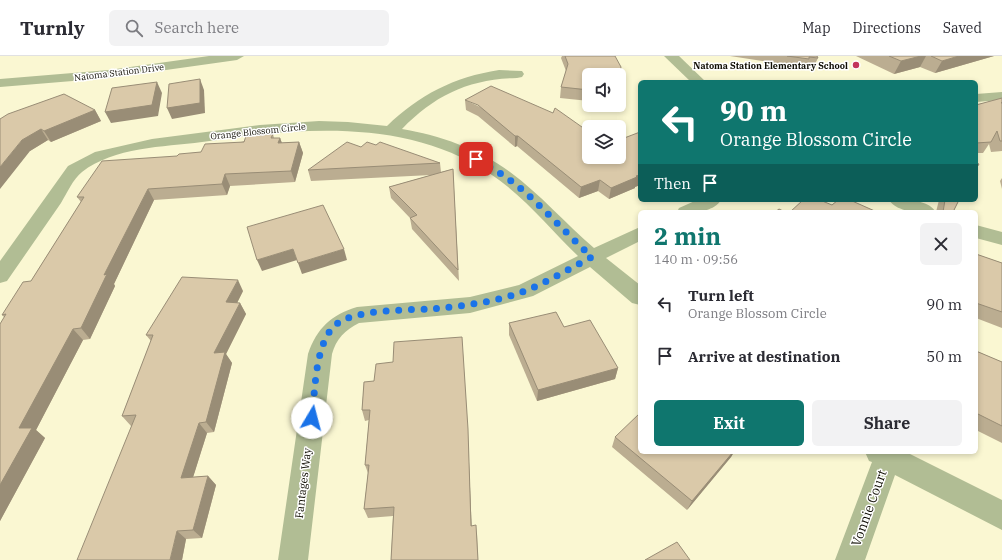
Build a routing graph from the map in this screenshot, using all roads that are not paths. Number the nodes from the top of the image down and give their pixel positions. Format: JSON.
{"nodes":[{"id":1,"x":236,"y":56,"type":"edge"},
{"id":2,"x":671,"y":56,"type":"edge"},
{"id":3,"x":518,"y":74,"type":"dead end"},
{"id":4,"x":697,"y":80,"type":"edge"},
{"id":5,"x":0,"y":83,"type":"edge"},
{"id":6,"x":1002,"y":96,"type":"edge"},
{"id":7,"x":978,"y":98,"type":"edge"},
{"id":8,"x":391,"y":131,"type":"junction"},
{"id":9,"x":708,"y":202,"type":"edge"},
{"id":10,"x":903,"y":202,"type":"edge"},
{"id":11,"x":690,"y":210,"type":"edge"},
{"id":12,"x":922,"y":210,"type":"edge"},
{"id":13,"x":978,"y":232,"type":"edge"},
{"id":14,"x":638,"y":235,"type":"edge"},
{"id":15,"x":1002,"y":239,"type":"edge"},
{"id":16,"x":592,"y":257,"type":"junction"},
{"id":17,"x":0,"y":276,"type":"edge"},
{"id":18,"x":638,"y":295,"type":"edge"},
{"id":19,"x":884,"y":454,"type":"edge"},
{"id":20,"x":1002,"y":515,"type":"edge"},
{"id":21,"x":293,"y":560,"type":"edge"},
{"id":22,"x":850,"y":560,"type":"edge"}],
"edges":[{"from":1,"to":5,"type":"street","name":"Natoma Station Drive"},
{"from":2,"to":4,"type":"street"},
{"from":3,"to":8,"type":"street"},
{"from":6,"to":7,"type":"street"},
{"from":8,"to":16,"type":"street","name":"Orange Blossom Circle"},
{"from":8,"to":17,"type":"street","name":"Orange Blossom Circle"},
{"from":9,"to":11,"type":"street"},
{"from":10,"to":12,"type":"street"},
{"from":13,"to":15,"type":"street"},
{"from":14,"to":16,"type":"street","name":"Fantages Way"},
{"from":16,"to":18,"type":"street","name":"Orange Blossom Circle"},
{"from":16,"to":21,"type":"street","name":"Fantages Way"},
{"from":19,"to":20,"type":"street"},
{"from":19,"to":22,"type":"street","name":"Vonnie Court"}]}
